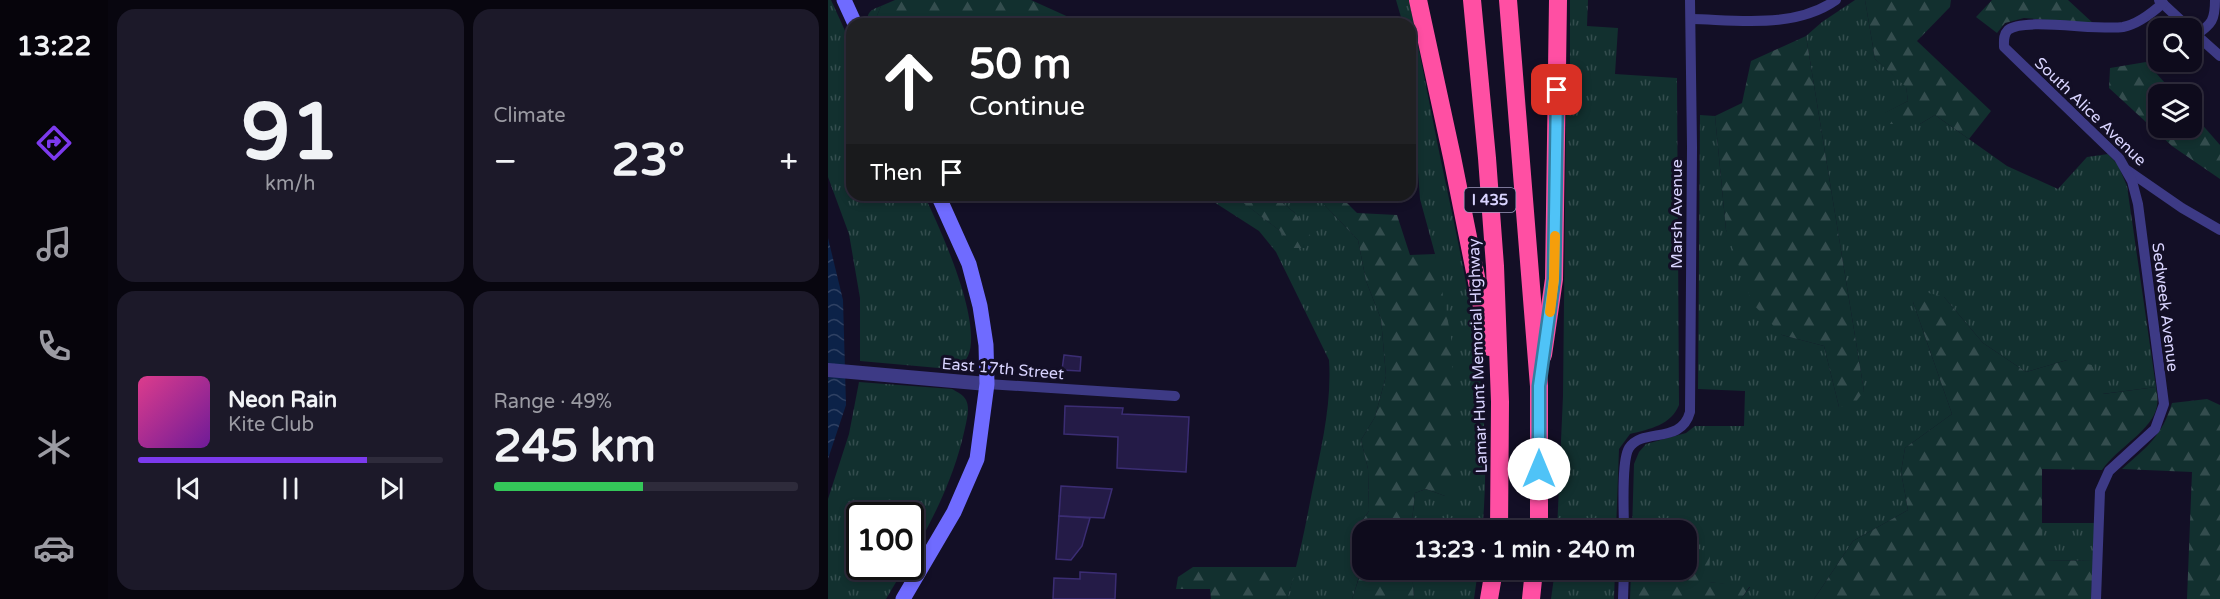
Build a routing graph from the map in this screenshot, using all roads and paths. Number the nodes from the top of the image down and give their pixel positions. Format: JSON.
{"nodes":[{"id":1,"x":844,"y":0,"type":"edge"},
{"id":2,"x":1418,"y":0,"type":"edge"},
{"id":3,"x":1472,"y":0,"type":"edge"},
{"id":4,"x":1508,"y":0,"type":"edge"},
{"id":5,"x":1558,"y":0,"type":"edge"},
{"id":6,"x":1690,"y":0,"type":"edge"},
{"id":7,"x":1836,"y":0,"type":"edge"},
{"id":8,"x":2216,"y":0,"type":"edge"},
{"id":9,"x":2161,"y":2,"type":"edge"},
{"id":10,"x":852,"y":18,"type":"edge"},
{"id":11,"x":2178,"y":18,"type":"edge"},
{"id":12,"x":1690,"y":20,"type":"junction"},
{"id":13,"x":2202,"y":28,"type":"edge"},
{"id":14,"x":2202,"y":40,"type":"edge"},
{"id":15,"x":2220,"y":56,"type":"edge"},
{"id":16,"x":2124,"y":168,"type":"junction"},
{"id":17,"x":941,"y":201,"type":"edge"},
{"id":18,"x":2220,"y":230,"type":"edge"},
{"id":19,"x":828,"y":370,"type":"edge"},
{"id":20,"x":987,"y":384,"type":"junction"},
{"id":21,"x":1539,"y":386,"type":"junction"},
{"id":22,"x":1175,"y":396,"type":"dead end"},
{"id":23,"x":1500,"y":402,"type":"junction"},
{"id":24,"x":1499,"y":520,"type":"edge"},
{"id":25,"x":1539,"y":520,"type":"edge"},
{"id":26,"x":1624,"y":520,"type":"edge"},
{"id":27,"x":1492,"y":580,"type":"edge"},
{"id":28,"x":1533,"y":580,"type":"edge"},
{"id":29,"x":1624,"y":580,"type":"edge"},
{"id":30,"x":903,"y":599,"type":"edge"},
{"id":31,"x":1489,"y":599,"type":"edge"},
{"id":32,"x":1531,"y":599,"type":"edge"},
{"id":33,"x":1623,"y":599,"type":"edge"},
{"id":34,"x":2096,"y":599,"type":"edge"}],
"edges":[{"from":1,"to":10,"type":"main road"},
{"from":2,"to":23,"type":"highway"},
{"from":3,"to":23,"type":"highway","name":"Lamar Hunt Memorial Highway","number":"I 435"},
{"from":4,"to":21,"type":"highway","number":"I 435"},
{"from":5,"to":21,"type":"highway"},
{"from":6,"to":12,"type":"street","name":"Marsh Avenue"},
{"from":7,"to":12,"type":"street"},
{"from":8,"to":13,"type":"street"},
{"from":9,"to":11,"type":"street"},
{"from":9,"to":16,"type":"street","name":"South Alice Avenue"},
{"from":12,"to":26,"type":"street","name":"Marsh Avenue"},
{"from":14,"to":15,"type":"street"},
{"from":16,"to":18,"type":"street","name":"South Alice Avenue"},
{"from":16,"to":34,"type":"street","name":"Sedweek Avenue"},
{"from":17,"to":20,"type":"main road"},
{"from":19,"to":20,"type":"street","name":"East 17th Street"},
{"from":20,"to":22,"type":"street","name":"East 17th Street"},
{"from":20,"to":30,"type":"main road"},
{"from":21,"to":25,"type":"highway","number":"I 435"},
{"from":23,"to":24,"type":"highway","name":"Lamar Hunt Memorial Highway","number":"I 435"},
{"from":27,"to":31,"type":"highway"},
{"from":28,"to":32,"type":"highway"},
{"from":29,"to":33,"type":"street"}]}
